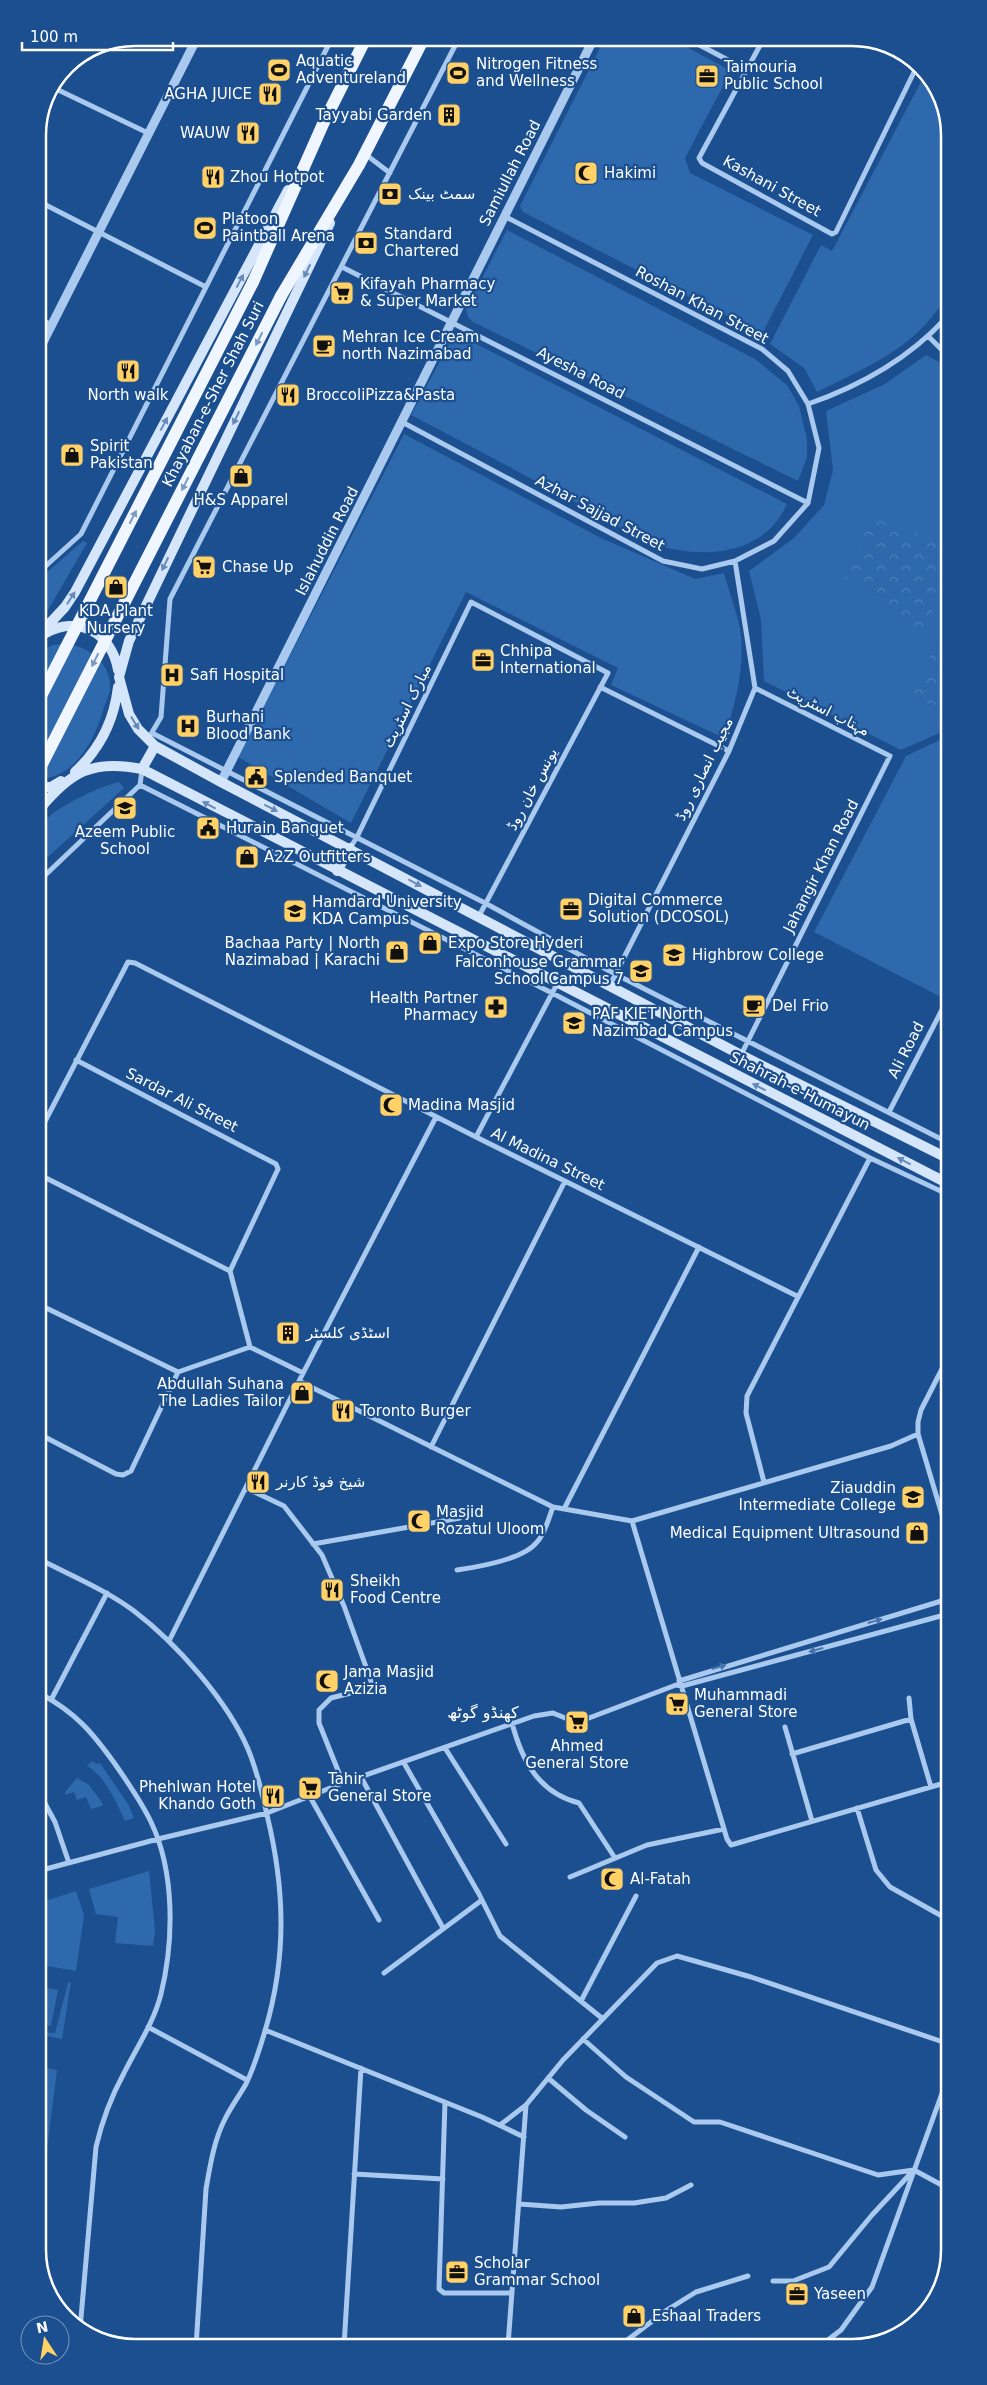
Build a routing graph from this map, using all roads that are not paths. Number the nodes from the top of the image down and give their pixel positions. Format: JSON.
{"nodes":[{"id":1,"x":193,"y":46,"type":"edge"},
{"id":2,"x":328,"y":46,"type":"edge"},
{"id":3,"x":362,"y":46,"type":"edge"},
{"id":4,"x":420,"y":46,"type":"edge"},
{"id":5,"x":454,"y":46,"type":"edge"},
{"id":6,"x":590,"y":46,"type":"edge"},
{"id":7,"x":701,"y":46,"type":"edge"},
{"id":8,"x":760,"y":46,"type":"edge"},
{"id":9,"x":747,"y":70,"type":"junction"},
{"id":10,"x":914,"y":71,"type":"edge"},
{"id":11,"x":59,"y":90,"type":"edge"},
{"id":12,"x":323,"y":124,"type":"junction"},
{"id":13,"x":148,"y":133,"type":"junction"},
{"id":14,"x":362,"y":159,"type":"junction"},
{"id":15,"x":390,"y":173,"type":"junction"},
{"id":16,"x":46,"y":205,"type":"edge"},
{"id":17,"x":503,"y":216,"type":"junction"},
{"id":18,"x":97,"y":232,"type":"junction"},
{"id":19,"x":342,"y":267,"type":"junction"},
{"id":20,"x":206,"y":287,"type":"junction"},
{"id":21,"x":46,"y":322,"type":"edge"},
{"id":22,"x":452,"y":322,"type":"junction"},
{"id":23,"x":941,"y":323,"type":"edge"},
{"id":24,"x":52,"y":325,"type":"junction"},
{"id":25,"x":46,"y":337,"type":"edge"},
{"id":26,"x":928,"y":337,"type":"junction"},
{"id":27,"x":941,"y":349,"type":"edge"},
{"id":28,"x":808,"y":404,"type":"junction"},
{"id":29,"x":402,"y":422,"type":"junction"},
{"id":30,"x":808,"y":502,"type":"junction"},
{"id":31,"x":735,"y":561,"type":"junction"},
{"id":32,"x":46,"y":566,"type":"edge"},
{"id":33,"x":471,"y":602,"type":"joint"},
{"id":34,"x":46,"y":628,"type":"edge"},
{"id":35,"x":46,"y":632,"type":"edge"},
{"id":36,"x":119,"y":677,"type":"junction"},
{"id":37,"x":46,"y":686,"type":"edge"},
{"id":38,"x":600,"y":687,"type":"junction"},
{"id":39,"x":754,"y":688,"type":"junction"},
{"id":40,"x":152,"y":740,"type":"junction"},
{"id":41,"x":729,"y":751,"type":"junction"},
{"id":42,"x":46,"y":756,"type":"edge"},
{"id":43,"x":890,"y":756,"type":"joint"},
{"id":44,"x":142,"y":769,"type":"junction"},
{"id":45,"x":226,"y":772,"type":"junction"},
{"id":46,"x":74,"y":774,"type":"junction"},
{"id":47,"x":222,"y":782,"type":"junction"},
{"id":48,"x":140,"y":785,"type":"junction"},
{"id":49,"x":46,"y":787,"type":"edge"},
{"id":50,"x":46,"y":802,"type":"edge"},
{"id":51,"x":357,"y":837,"type":"junction"},
{"id":52,"x":350,"y":848,"type":"junction"},
{"id":53,"x":337,"y":871,"type":"junction"},
{"id":54,"x":46,"y":874,"type":"edge"},
{"id":55,"x":485,"y":903,"type":"junction"},
{"id":56,"x":479,"y":916,"type":"junction"},
{"id":57,"x":615,"y":974,"type":"junction"},
{"id":58,"x":610,"y":985,"type":"junction"},
{"id":59,"x":555,"y":988,"type":"junction"},
{"id":60,"x":941,"y":1013,"type":"edge"},
{"id":61,"x":747,"y":1040,"type":"junction"},
{"id":62,"x":741,"y":1055,"type":"junction"},
{"id":63,"x":76,"y":1060,"type":"junction"},
{"id":64,"x":889,"y":1112,"type":"junction"},
{"id":65,"x":436,"y":1117,"type":"junction"},
{"id":66,"x":46,"y":1118,"type":"edge"},
{"id":67,"x":476,"y":1137,"type":"junction"},
{"id":68,"x":941,"y":1139,"type":"edge"},
{"id":69,"x":941,"y":1155,"type":"edge"},
{"id":70,"x":870,"y":1158,"type":"junction"},
{"id":71,"x":46,"y":1178,"type":"edge"},
{"id":72,"x":941,"y":1180,"type":"edge"},
{"id":73,"x":565,"y":1181,"type":"junction"},
{"id":74,"x":941,"y":1191,"type":"edge"},
{"id":75,"x":699,"y":1247,"type":"junction"},
{"id":76,"x":230,"y":1271,"type":"junction"},
{"id":77,"x":797,"y":1296,"type":"junction"},
{"id":78,"x":46,"y":1308,"type":"edge"},
{"id":79,"x":250,"y":1347,"type":"junction"},
{"id":80,"x":941,"y":1371,"type":"edge"},
{"id":81,"x":178,"y":1372,"type":"junction"},
{"id":82,"x":303,"y":1373,"type":"junction"},
{"id":83,"x":299,"y":1381,"type":"junction"},
{"id":84,"x":918,"y":1434,"type":"junction"},
{"id":85,"x":46,"y":1438,"type":"edge"},
{"id":86,"x":431,"y":1447,"type":"junction"},
{"id":87,"x":764,"y":1482,"type":"junction"},
{"id":88,"x":246,"y":1488,"type":"junction"},
{"id":89,"x":553,"y":1507,"type":"junction"},
{"id":90,"x":564,"y":1509,"type":"junction"},
{"id":91,"x":941,"y":1511,"type":"edge"},
{"id":92,"x":460,"y":1518,"type":"dead end"},
{"id":93,"x":632,"y":1521,"type":"junction"},
{"id":94,"x":313,"y":1544,"type":"junction"},
{"id":95,"x":46,"y":1562,"type":"edge"},
{"id":96,"x":457,"y":1570,"type":"dead end"},
{"id":97,"x":107,"y":1593,"type":"junction"},
{"id":98,"x":941,"y":1601,"type":"edge"},
{"id":99,"x":941,"y":1616,"type":"edge"},
{"id":100,"x":169,"y":1641,"type":"junction"},
{"id":101,"x":680,"y":1679,"type":"junction"},
{"id":102,"x":679,"y":1686,"type":"junction"},
{"id":103,"x":46,"y":1697,"type":"edge"},
{"id":104,"x":909,"y":1698,"type":"dead end"},
{"id":105,"x":51,"y":1700,"type":"junction"},
{"id":106,"x":911,"y":1719,"type":"junction"},
{"id":107,"x":512,"y":1723,"type":"junction"},
{"id":108,"x":784,"y":1727,"type":"dead end"},
{"id":109,"x":445,"y":1748,"type":"junction"},
{"id":110,"x":792,"y":1754,"type":"junction"},
{"id":111,"x":404,"y":1763,"type":"junction"},
{"id":112,"x":361,"y":1777,"type":"junction"},
{"id":113,"x":343,"y":1783,"type":"junction"},
{"id":114,"x":941,"y":1784,"type":"edge"},
{"id":115,"x":931,"y":1786,"type":"junction"},
{"id":116,"x":309,"y":1796,"type":"junction"},
{"id":117,"x":46,"y":1805,"type":"edge"},
{"id":118,"x":857,"y":1808,"type":"junction"},
{"id":119,"x":266,"y":1813,"type":"junction"},
{"id":120,"x":812,"y":1822,"type":"junction"},
{"id":121,"x":724,"y":1829,"type":"junction"},
{"id":122,"x":158,"y":1839,"type":"junction"},
{"id":123,"x":506,"y":1844,"type":"dead end"},
{"id":124,"x":615,"y":1858,"type":"junction"},
{"id":125,"x":69,"y":1862,"type":"junction"},
{"id":126,"x":46,"y":1869,"type":"edge"},
{"id":127,"x":570,"y":1877,"type":"dead end"},
{"id":128,"x":636,"y":1896,"type":"dead end"},
{"id":129,"x":482,"y":1900,"type":"junction"},
{"id":130,"x":941,"y":1916,"type":"edge"},
{"id":131,"x":379,"y":1920,"type":"dead end"},
{"id":132,"x":443,"y":1928,"type":"junction"},
{"id":133,"x":384,"y":1973,"type":"dead end"},
{"id":134,"x":581,"y":2001,"type":"junction"},
{"id":135,"x":602,"y":2020,"type":"junction"},
{"id":136,"x":148,"y":2027,"type":"junction"},
{"id":137,"x":265,"y":2030,"type":"junction"},
{"id":138,"x":583,"y":2039,"type":"junction"},
{"id":139,"x":941,"y":2041,"type":"edge"},
{"id":140,"x":362,"y":2068,"type":"junction"},
{"id":141,"x":548,"y":2078,"type":"junction"},
{"id":142,"x":247,"y":2080,"type":"junction"},
{"id":143,"x":941,"y":2096,"type":"edge"},
{"id":144,"x":445,"y":2102,"type":"junction"},
{"id":145,"x":526,"y":2104,"type":"junction"},
{"id":146,"x":500,"y":2125,"type":"junction"},
{"id":147,"x":524,"y":2137,"type":"junction"},
{"id":148,"x":625,"y":2137,"type":"dead end"},
{"id":149,"x":914,"y":2170,"type":"junction"},
{"id":150,"x":354,"y":2174,"type":"junction"},
{"id":151,"x":443,"y":2179,"type":"junction"},
{"id":152,"x":690,"y":2185,"type":"dead end"},
{"id":153,"x":941,"y":2185,"type":"edge"},
{"id":154,"x":519,"y":2204,"type":"junction"},
{"id":155,"x":748,"y":2276,"type":"dead end"},
{"id":156,"x":773,"y":2281,"type":"dead end"},
{"id":157,"x":512,"y":2293,"type":"junction"},
{"id":158,"x":81,"y":2320,"type":"edge"},
{"id":159,"x":197,"y":2339,"type":"edge"},
{"id":160,"x":344,"y":2339,"type":"edge"},
{"id":161,"x":508,"y":2339,"type":"edge"},
{"id":162,"x":629,"y":2339,"type":"edge"},
{"id":163,"x":829,"y":2339,"type":"edge"}],
"edges":[{"from":1,"to":13,"type":"street"},
{"from":2,"to":20,"type":"street"},
{"from":3,"to":12,"type":"main road","name":"Khayaban-e-Sher Shah Suri"},
{"from":4,"to":14,"type":"main road","name":"Khayaban-e-Sher Shah Suri"},
{"from":5,"to":15,"type":"street"},
{"from":6,"to":17,"type":"street","name":"Samiullah Road"},
{"from":7,"to":9,"type":"street"},
{"from":8,"to":9,"type":"street"},
{"from":9,"to":10,"type":"street","name":"Kashani Street"},
{"from":11,"to":13,"type":"street"},
{"from":34,"to":12,"type":"main road","one_way":true},
{"from":37,"to":12,"type":"main road","name":"Khayaban-e-Sher Shah Suri","one_way":true,"bridge":true},
{"from":13,"to":18,"type":"street"},
{"from":14,"to":15,"type":"street"},
{"from":14,"to":36,"type":"main road","one_way":true},
{"from":14,"to":42,"type":"main road","name":"Khayaban-e-Sher Shah Suri","one_way":true,"bridge":true},
{"from":15,"to":19,"type":"street"},
{"from":16,"to":18,"type":"street"},
{"from":17,"to":22,"type":"street","name":"Samiullah Road"},
{"from":17,"to":28,"type":"street","name":"Roshan Khan Street"},
{"from":18,"to":20,"type":"street"},
{"from":18,"to":24,"type":"street"},
{"from":19,"to":22,"type":"street","name":"Ayesha Road"},
{"from":19,"to":40,"type":"street"},
{"from":20,"to":32,"type":"street"},
{"from":21,"to":24,"type":"street"},
{"from":22,"to":29,"type":"street","name":"Islahuddin Road"},
{"from":22,"to":30,"type":"street","name":"Ayesha Road"},
{"from":23,"to":26,"type":"street"},
{"from":24,"to":25,"type":"street"},
{"from":26,"to":27,"type":"street"},
{"from":26,"to":28,"type":"street"},
{"from":28,"to":30,"type":"street","name":"Roshan Khan Street"},
{"from":29,"to":31,"type":"street","name":"Azhar Sajjad Street"},
{"from":29,"to":45,"type":"street","name":"Islahuddin Road"},
{"from":30,"to":31,"type":"street","name":"Azhar Sajjad Street"},
{"from":31,"to":39,"type":"street"},
{"from":33,"to":38,"type":"street","name":"یونس خان روڈ"},
{"from":33,"to":51,"type":"street","name":"مبارک اسٹریٹ"},
{"from":35,"to":36,"type":"main road","name":"Shahrah-e-Humayun"},
{"from":36,"to":40,"type":"main road","name":"Shahrah-e-Humayun","one_way":true},
{"from":36,"to":46,"type":"main road"},
{"from":38,"to":41,"type":"street"},
{"from":38,"to":55,"type":"street","name":"یونس خان روڈ"},
{"from":39,"to":41,"type":"street","name":"مجیب انصاری روڈ"},
{"from":39,"to":43,"type":"street","name":"مہتاب اسٹریٹ"},
{"from":40,"to":44,"type":"main road"},
{"from":40,"to":45,"type":"street"},
{"from":40,"to":47,"type":"main road","name":"Shahrah-e-Humayun"},
{"from":41,"to":57,"type":"street","name":"مجیب انصاری روڈ"},
{"from":43,"to":61,"type":"street","name":"Jahangir Khan Road"},
{"from":44,"to":46,"type":"main road","name":"Shahrah-e-Humayun"},
{"from":44,"to":48,"type":"street"},
{"from":53,"to":44,"type":"main road","name":"Shahrah-e-Humayun","one_way":true},
{"from":45,"to":47,"type":"street","name":"Islahuddin Road"},
{"from":45,"to":51,"type":"street"},
{"from":46,"to":49,"type":"main road"},
{"from":46,"to":50,"type":"main road"},
{"from":47,"to":52,"type":"main road","name":"Shahrah-e-Humayun","one_way":true},
{"from":48,"to":54,"type":"street"},
{"from":48,"to":59,"type":"street"},
{"from":51,"to":52,"type":"street","name":"مبارک اسٹریٹ"},
{"from":51,"to":55,"type":"street"},
{"from":52,"to":53,"type":"main road"},
{"from":52,"to":56,"type":"main road","name":"Shahrah-e-Humayun","one_way":true},
{"from":53,"to":59,"type":"main road","name":"Shahrah-e-Humayun"},
{"from":55,"to":56,"type":"street","name":"یونس خان روڈ"},
{"from":55,"to":57,"type":"street"},
{"from":56,"to":58,"type":"main road","name":"Shahrah-e-Humayun"},
{"from":57,"to":58,"type":"street","name":"مجیب انصاری روڈ"},
{"from":57,"to":61,"type":"street"},
{"from":58,"to":62,"type":"main road","name":"Shahrah-e-Humayun"},
{"from":59,"to":67,"type":"street"},
{"from":59,"to":70,"type":"street"},
{"from":72,"to":59,"type":"main road","name":"Shahrah-e-Humayun","one_way":true},
{"from":60,"to":64,"type":"street","name":"Ali Road"},
{"from":61,"to":62,"type":"street","name":"Jahangir Khan Road"},
{"from":61,"to":64,"type":"street"},
{"from":62,"to":69,"type":"main road","name":"Shahrah-e-Humayun"},
{"from":63,"to":65,"type":"street","name":"Al Madina Street"},
{"from":63,"to":66,"type":"street"},
{"from":63,"to":76,"type":"street","name":"Sardar Ali Street"},
{"from":64,"to":68,"type":"street"},
{"from":65,"to":67,"type":"street","name":"Al Madina Street"},
{"from":65,"to":82,"type":"street"},
{"from":67,"to":73,"type":"street","name":"Al Madina Street"},
{"from":70,"to":74,"type":"street"},
{"from":70,"to":77,"type":"street"},
{"from":71,"to":76,"type":"street"},
{"from":73,"to":75,"type":"street","name":"Al Madina Street"},
{"from":73,"to":86,"type":"street"},
{"from":75,"to":77,"type":"street","name":"Al Madina Street"},
{"from":75,"to":90,"type":"street"},
{"from":76,"to":79,"type":"street"},
{"from":77,"to":87,"type":"street"},
{"from":78,"to":81,"type":"street"},
{"from":79,"to":81,"type":"street"},
{"from":79,"to":82,"type":"street"},
{"from":80,"to":84,"type":"street"},
{"from":81,"to":85,"type":"street"},
{"from":82,"to":83,"type":"street"},
{"from":83,"to":86,"type":"street"},
{"from":83,"to":88,"type":"street"},
{"from":84,"to":87,"type":"street"},
{"from":84,"to":91,"type":"street"},
{"from":86,"to":89,"type":"street"},
{"from":87,"to":93,"type":"street"},
{"from":88,"to":94,"type":"street"},
{"from":88,"to":100,"type":"street"},
{"from":89,"to":90,"type":"street"},
{"from":89,"to":96,"type":"street"},
{"from":90,"to":93,"type":"street"},
{"from":92,"to":94,"type":"street"},
{"from":93,"to":101,"type":"street"},
{"from":94,"to":113,"type":"street"},
{"from":95,"to":97,"type":"street"},
{"from":97,"to":100,"type":"street"},
{"from":97,"to":105,"type":"street"},
{"from":101,"to":98,"type":"street","one_way":true},
{"from":99,"to":102,"type":"street","one_way":true},
{"from":100,"to":119,"type":"street"},
{"from":101,"to":102,"type":"street"},
{"from":102,"to":107,"type":"street"},
{"from":102,"to":121,"type":"street"},
{"from":103,"to":105,"type":"street"},
{"from":104,"to":106,"type":"street"},
{"from":105,"to":122,"type":"street"},
{"from":106,"to":110,"type":"street"},
{"from":106,"to":115,"type":"street"},
{"from":107,"to":109,"type":"street"},
{"from":107,"to":124,"type":"street"},
{"from":108,"to":110,"type":"street"},
{"from":109,"to":111,"type":"street"},
{"from":109,"to":123,"type":"street"},
{"from":110,"to":120,"type":"street"},
{"from":111,"to":112,"type":"street"},
{"from":111,"to":129,"type":"street"},
{"from":112,"to":113,"type":"street"},
{"from":112,"to":132,"type":"street"},
{"from":113,"to":116,"type":"street"},
{"from":114,"to":115,"type":"street"},
{"from":115,"to":118,"type":"street"},
{"from":116,"to":119,"type":"street"},
{"from":116,"to":131,"type":"street"},
{"from":117,"to":125,"type":"street"},
{"from":118,"to":120,"type":"street"},
{"from":118,"to":130,"type":"street"},
{"from":119,"to":122,"type":"street"},
{"from":119,"to":137,"type":"street"},
{"from":120,"to":121,"type":"street"},
{"from":121,"to":124,"type":"street"},
{"from":122,"to":125,"type":"street"},
{"from":122,"to":136,"type":"street"},
{"from":124,"to":127,"type":"street"},
{"from":125,"to":126,"type":"street"},
{"from":128,"to":134,"type":"street"},
{"from":129,"to":132,"type":"street"},
{"from":129,"to":134,"type":"street"},
{"from":132,"to":133,"type":"street"},
{"from":134,"to":135,"type":"street"},
{"from":135,"to":138,"type":"street"},
{"from":135,"to":139,"type":"street"},
{"from":136,"to":142,"type":"street"},
{"from":136,"to":158,"type":"street"},
{"from":137,"to":140,"type":"street"},
{"from":137,"to":142,"type":"street"},
{"from":138,"to":141,"type":"street"},
{"from":138,"to":149,"type":"street"},
{"from":140,"to":144,"type":"street"},
{"from":140,"to":150,"type":"street"},
{"from":141,"to":145,"type":"street"},
{"from":141,"to":148,"type":"street"},
{"from":142,"to":159,"type":"street"},
{"from":143,"to":149,"type":"street"},
{"from":144,"to":146,"type":"street"},
{"from":144,"to":151,"type":"street"},
{"from":145,"to":146,"type":"street"},
{"from":145,"to":147,"type":"street"},
{"from":146,"to":147,"type":"street"},
{"from":147,"to":154,"type":"street"},
{"from":149,"to":153,"type":"street"},
{"from":149,"to":156,"type":"street"},
{"from":149,"to":163,"type":"street"},
{"from":150,"to":151,"type":"street"},
{"from":150,"to":160,"type":"street"},
{"from":151,"to":157,"type":"street"},
{"from":152,"to":154,"type":"street"},
{"from":154,"to":157,"type":"street"},
{"from":155,"to":162,"type":"street"},
{"from":157,"to":161,"type":"street"}]}
